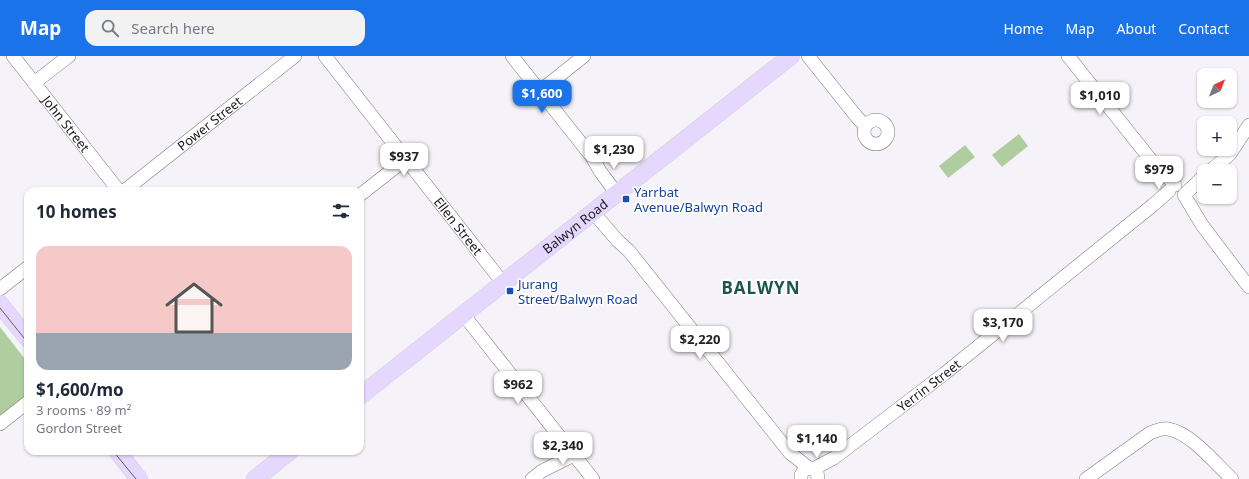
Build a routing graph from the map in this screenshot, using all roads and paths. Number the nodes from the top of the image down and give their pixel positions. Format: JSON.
{"nodes":[{"id":1,"x":13,"y":56,"type":"edge"},
{"id":2,"x":69,"y":56,"type":"edge"},
{"id":3,"x":295,"y":56,"type":"edge"},
{"id":4,"x":325,"y":56,"type":"edge"},
{"id":5,"x":512,"y":56,"type":"edge"},
{"id":6,"x":584,"y":56,"type":"edge"},
{"id":7,"x":791,"y":56,"type":"edge"},
{"id":8,"x":808,"y":56,"type":"edge"},
{"id":9,"x":1068,"y":56,"type":"edge"},
{"id":10,"x":34,"y":83,"type":"junction"},
{"id":11,"x":540,"y":91,"type":"junction"},
{"id":12,"x":1249,"y":125,"type":"edge"},
{"id":13,"x":865,"y":126,"type":"dead end"},
{"id":14,"x":406,"y":159,"type":"junction"},
{"id":15,"x":1219,"y":164,"type":"edge"},
{"id":16,"x":1197,"y":180,"type":"edge"},
{"id":17,"x":116,"y":187,"type":"edge"},
{"id":18,"x":129,"y":187,"type":"edge"},
{"id":19,"x":620,"y":191,"type":"junction"},
{"id":20,"x":364,"y":192,"type":"edge"},
{"id":21,"x":1176,"y":192,"type":"junction"},
{"id":22,"x":597,"y":209,"type":"junction"},
{"id":23,"x":24,"y":270,"type":"edge"},
{"id":24,"x":503,"y":283,"type":"junction"},
{"id":25,"x":1249,"y":287,"type":"edge"},
{"id":26,"x":0,"y":289,"type":"edge"},
{"id":27,"x":0,"y":304,"type":"edge"},
{"id":28,"x":463,"y":314,"type":"junction"},
{"id":29,"x":24,"y":334,"type":"edge"},
{"id":30,"x":364,"y":393,"type":"edge"},
{"id":31,"x":24,"y":405,"type":"edge"},
{"id":32,"x":0,"y":424,"type":"edge"},
{"id":33,"x":565,"y":444,"type":"junction"},
{"id":34,"x":574,"y":454,"type":"junction"},
{"id":35,"x":120,"y":455,"type":"edge"},
{"id":36,"x":285,"y":455,"type":"edge"},
{"id":37,"x":537,"y":475,"type":"edge"},
{"id":38,"x":808,"y":475,"type":"edge"},
{"id":39,"x":139,"y":479,"type":"edge"},
{"id":40,"x":255,"y":479,"type":"edge"},
{"id":41,"x":593,"y":479,"type":"edge"},
{"id":42,"x":1086,"y":479,"type":"edge"},
{"id":43,"x":1232,"y":479,"type":"edge"}],
"edges":[{"from":1,"to":10,"type":"street","name":"John Street"},
{"from":2,"to":10,"type":"street"},
{"from":3,"to":18,"type":"street","name":"Power Street"},
{"from":4,"to":14,"type":"street","name":"Ellen Street"},
{"from":5,"to":11,"type":"street"},
{"from":6,"to":11,"type":"street"},
{"from":7,"to":19,"type":"main road","name":"Balwyn Road"},
{"from":8,"to":13,"type":"street"},
{"from":9,"to":21,"type":"street"},
{"from":10,"to":17,"type":"street","name":"John Street"},
{"from":11,"to":19,"type":"street"},
{"from":12,"to":15,"type":"street","name":"Yerrin Street"},
{"from":14,"to":20,"type":"street"},
{"from":14,"to":24,"type":"street","name":"Ellen Street"},
{"from":16,"to":21,"type":"street","name":"Yerrin Street"},
{"from":19,"to":22,"type":"main road","name":"Balwyn Road"},
{"from":21,"to":25,"type":"street"},
{"from":21,"to":38,"type":"street","name":"Yerrin Street"},
{"from":22,"to":24,"type":"main road","name":"Balwyn Road"},
{"from":22,"to":38,"type":"street"},
{"from":23,"to":26,"type":"street"},
{"from":24,"to":28,"type":"main road","name":"Balwyn Road"},
{"from":27,"to":29,"type":"main road"},
{"from":28,"to":30,"type":"main road","name":"Balwyn Road"},
{"from":28,"to":33,"type":"street"},
{"from":31,"to":32,"type":"street"},
{"from":33,"to":34,"type":"street"},
{"from":33,"to":37,"type":"street"},
{"from":34,"to":37,"type":"street"},
{"from":34,"to":41,"type":"street"},
{"from":35,"to":39,"type":"main road"},
{"from":36,"to":40,"type":"main road"},
{"from":42,"to":43,"type":"street"}]}
